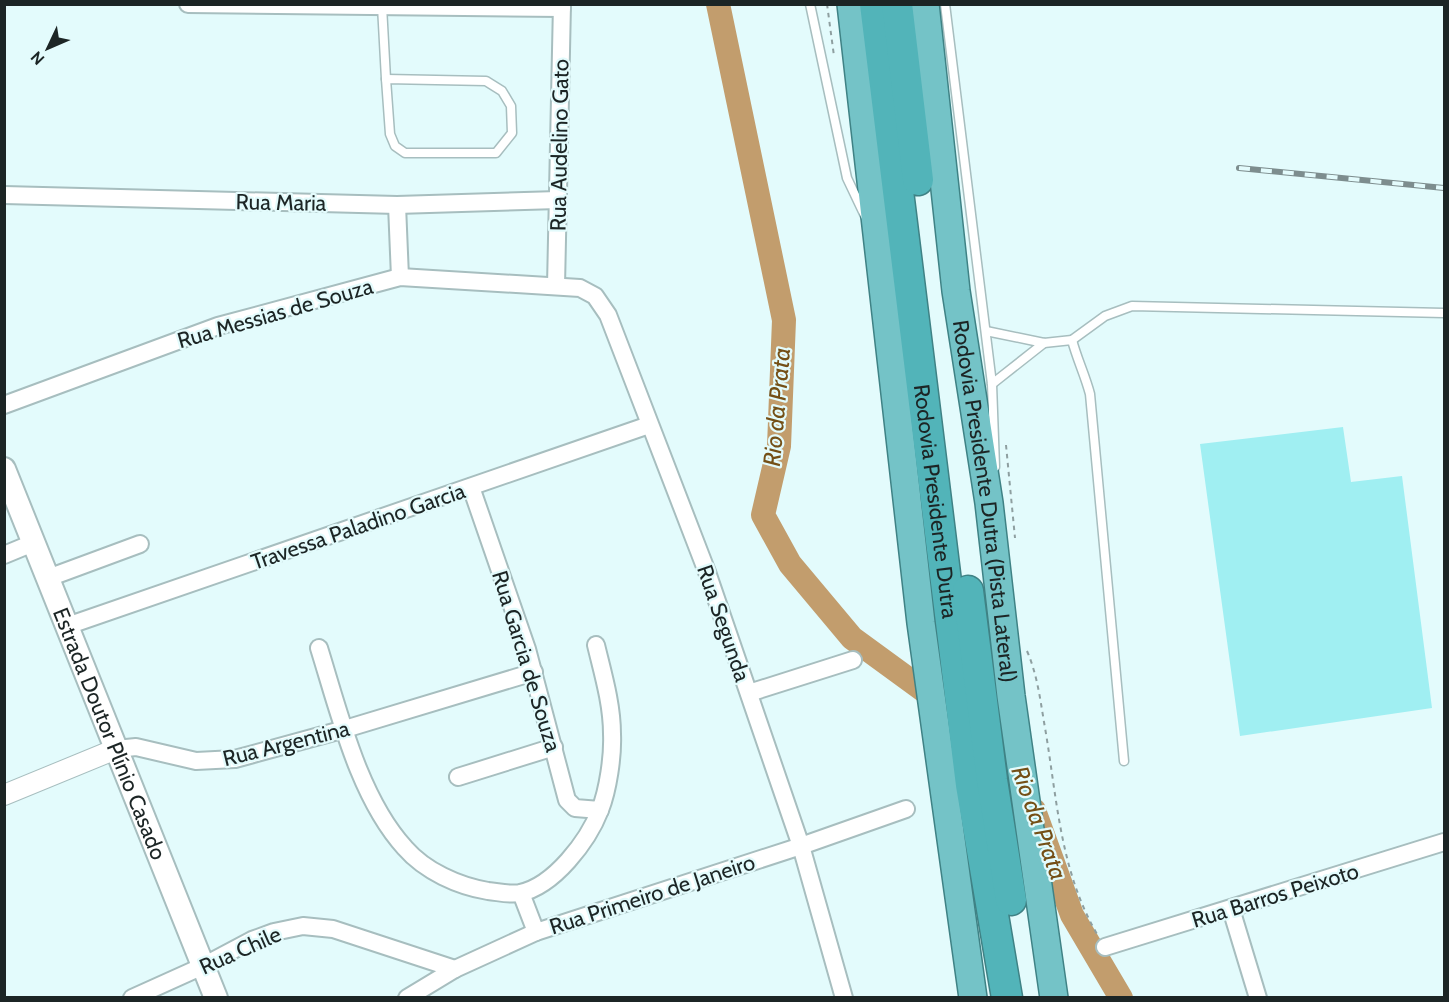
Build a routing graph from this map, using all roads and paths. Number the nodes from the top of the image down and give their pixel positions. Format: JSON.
{"nodes":[{"id":1,"x":188,"y":4,"type":"edge"},
{"id":2,"x":810,"y":4,"type":"edge"},
{"id":3,"x":827,"y":4,"type":"edge"},
{"id":4,"x":851,"y":4,"type":"edge"},
{"id":5,"x":875,"y":4,"type":"edge"},
{"id":6,"x":897,"y":4,"type":"edge"},
{"id":7,"x":925,"y":4,"type":"edge"},
{"id":8,"x":945,"y":4,"type":"edge"},
{"id":9,"x":382,"y":6,"type":"junction"},
{"id":10,"x":562,"y":6,"type":"edge"},
{"id":11,"x":834,"y":56,"type":"dead end"},
{"id":12,"x":386,"y":79,"type":"junction"},
{"id":13,"x":4,"y":195,"type":"edge"},
{"id":14,"x":558,"y":200,"type":"junction"},
{"id":15,"x":397,"y":205,"type":"junction"},
{"id":16,"x":877,"y":239,"type":"junction"},
{"id":17,"x":400,"y":277,"type":"junction"},
{"id":18,"x":556,"y":286,"type":"junction"},
{"id":19,"x":1444,"y":313,"type":"edge"},
{"id":20,"x":986,"y":332,"type":"junction"},
{"id":21,"x":1072,"y":340,"type":"junction"},
{"id":22,"x":1044,"y":343,"type":"junction"},
{"id":23,"x":992,"y":384,"type":"junction"},
{"id":24,"x":4,"y":405,"type":"edge"},
{"id":25,"x":649,"y":425,"type":"junction"},
{"id":26,"x":1005,"y":435,"type":"dead end"},
{"id":27,"x":4,"y":469,"type":"edge"},
{"id":28,"x":471,"y":487,"type":"junction"},
{"id":29,"x":989,"y":503,"type":"junction"},
{"id":30,"x":1015,"y":539,"type":"dead end"},
{"id":31,"x":33,"y":543,"type":"junction"},
{"id":32,"x":140,"y":544,"type":"dead end"},
{"id":33,"x":4,"y":555,"type":"edge"},
{"id":34,"x":48,"y":578,"type":"junction"},
{"id":35,"x":67,"y":626,"type":"junction"},
{"id":36,"x":596,"y":645,"type":"dead end"},
{"id":37,"x":320,"y":648,"type":"dead end"},
{"id":38,"x":1026,"y":649,"type":"dead end"},
{"id":39,"x":853,"y":660,"type":"dead end"},
{"id":40,"x":968,"y":669,"type":"junction"},
{"id":41,"x":534,"y":672,"type":"junction"},
{"id":42,"x":749,"y":693,"type":"junction"},
{"id":43,"x":345,"y":729,"type":"junction"},
{"id":44,"x":554,"y":747,"type":"junction"},
{"id":45,"x":116,"y":749,"type":"junction"},
{"id":46,"x":1124,"y":761,"type":"dead end"},
{"id":47,"x":458,"y":777,"type":"dead end"},
{"id":48,"x":982,"y":782,"type":"junction"},
{"id":49,"x":4,"y":795,"type":"edge"},
{"id":50,"x":906,"y":809,"type":"dead end"},
{"id":51,"x":600,"y":810,"type":"junction"},
{"id":52,"x":1444,"y":842,"type":"edge"},
{"id":53,"x":801,"y":846,"type":"junction"},
{"id":54,"x":521,"y":893,"type":"junction"},
{"id":55,"x":1231,"y":909,"type":"junction"},
{"id":56,"x":536,"y":932,"type":"junction"},
{"id":57,"x":1105,"y":947,"type":"joint"},
{"id":58,"x":203,"y":966,"type":"junction"},
{"id":59,"x":454,"y":969,"type":"junction"},
{"id":60,"x":132,"y":998,"type":"edge"},
{"id":61,"x":216,"y":998,"type":"edge"},
{"id":62,"x":407,"y":998,"type":"edge"},
{"id":63,"x":844,"y":998,"type":"edge"},
{"id":64,"x":973,"y":998,"type":"edge"},
{"id":65,"x":1006,"y":998,"type":"edge"},
{"id":66,"x":1027,"y":998,"type":"edge"},
{"id":67,"x":1054,"y":998,"type":"edge"},
{"id":68,"x":1258,"y":998,"type":"edge"}],
"edges":[{"from":1,"to":9,"type":"street"},
{"from":2,"to":16,"type":"lane"},
{"from":3,"to":11,"type":"path"},
{"from":4,"to":16,"type":"highway"},
{"from":5,"to":40,"type":"highway","name":"Rodovia Presidente Dutra"},
{"from":6,"to":40,"type":"highway","name":"Rodovia Presidente Dutra"},
{"from":7,"to":29,"type":"highway","name":"Rodovia Presidente Dutra (Pista Lateral)"},
{"from":8,"to":20,"type":"lane"},
{"from":9,"to":10,"type":"street"},
{"from":9,"to":12,"type":"lane"},
{"from":10,"to":14,"type":"street","name":"Rua Audelino Gato"},
{"from":12,"to":12,"type":"lane"},
{"from":13,"to":15,"type":"street","name":"Rua Maria"},
{"from":14,"to":15,"type":"street","name":"Rua Maria"},
{"from":14,"to":18,"type":"street","name":"Rua Audelino Gato"},
{"from":15,"to":17,"type":"street"},
{"from":16,"to":64,"type":"highway"},
{"from":17,"to":18,"type":"street","name":"Rua Messias de Souza"},
{"from":17,"to":24,"type":"street","name":"Rua Messias de Souza"},
{"from":18,"to":25,"type":"street","name":"Rua Segunda"},
{"from":19,"to":21,"type":"lane"},
{"from":20,"to":22,"type":"lane"},
{"from":20,"to":23,"type":"lane"},
{"from":21,"to":22,"type":"lane"},
{"from":21,"to":46,"type":"lane"},
{"from":22,"to":23,"type":"lane"},
{"from":23,"to":29,"type":"lane"},
{"from":25,"to":28,"type":"street","name":"Travessa Paladino Garcia"},
{"from":25,"to":42,"type":"street","name":"Rua Segunda"},
{"from":26,"to":30,"type":"path"},
{"from":27,"to":31,"type":"main road","name":"Estrada Doutor Plínio Casado"},
{"from":28,"to":35,"type":"street","name":"Travessa Paladino Garcia"},
{"from":28,"to":41,"type":"street","name":"Rua Garcia de Souza"},
{"from":29,"to":67,"type":"highway","name":"Rodovia Presidente Dutra (Pista Lateral)"},
{"from":31,"to":33,"type":"street"},
{"from":31,"to":34,"type":"main road","name":"Estrada Doutor Plínio Casado"},
{"from":32,"to":34,"type":"street"},
{"from":34,"to":35,"type":"main road","name":"Estrada Doutor Plínio Casado"},
{"from":35,"to":45,"type":"main road","name":"Estrada Doutor Plínio Casado"},
{"from":36,"to":51,"type":"street"},
{"from":37,"to":43,"type":"street"},
{"from":38,"to":57,"type":"path"},
{"from":39,"to":42,"type":"street"},
{"from":40,"to":48,"type":"highway","name":"Rodovia Presidente Dutra"},
{"from":41,"to":43,"type":"street","name":"Rua Argentina"},
{"from":41,"to":44,"type":"street","name":"Rua Garcia de Souza"},
{"from":42,"to":53,"type":"street","name":"Rua Segunda"},
{"from":43,"to":45,"type":"street","name":"Rua Argentina"},
{"from":43,"to":54,"type":"street"},
{"from":44,"to":47,"type":"street"},
{"from":44,"to":51,"type":"street","name":"Rua Garcia de Souza"},
{"from":45,"to":49,"type":"street","name":"Rua Argentina"},
{"from":45,"to":58,"type":"main road","name":"Estrada Doutor Plínio Casado"},
{"from":48,"to":65,"type":"highway","name":"Rodovia Presidente Dutra"},
{"from":48,"to":66,"type":"highway","name":"Rodovia Presidente Dutra"},
{"from":50,"to":53,"type":"street","name":"Rua Primeiro de Janeiro"},
{"from":51,"to":54,"type":"street"},
{"from":52,"to":55,"type":"street","name":"Rua Barros Peixoto"},
{"from":53,"to":56,"type":"street","name":"Rua Primeiro de Janeiro"},
{"from":53,"to":63,"type":"street","name":"Rua Segunda"},
{"from":54,"to":56,"type":"street"},
{"from":55,"to":57,"type":"street","name":"Rua Barros Peixoto"},
{"from":55,"to":68,"type":"street"},
{"from":56,"to":59,"type":"street","name":"Rua Primeiro de Janeiro"},
{"from":58,"to":59,"type":"street","name":"Rua Chile"},
{"from":58,"to":60,"type":"street","name":"Rua Chile"},
{"from":58,"to":61,"type":"main road","name":"Estrada Doutor Plínio Casado"},
{"from":59,"to":62,"type":"street","name":"Rua Primeiro de Janeiro"}]}
